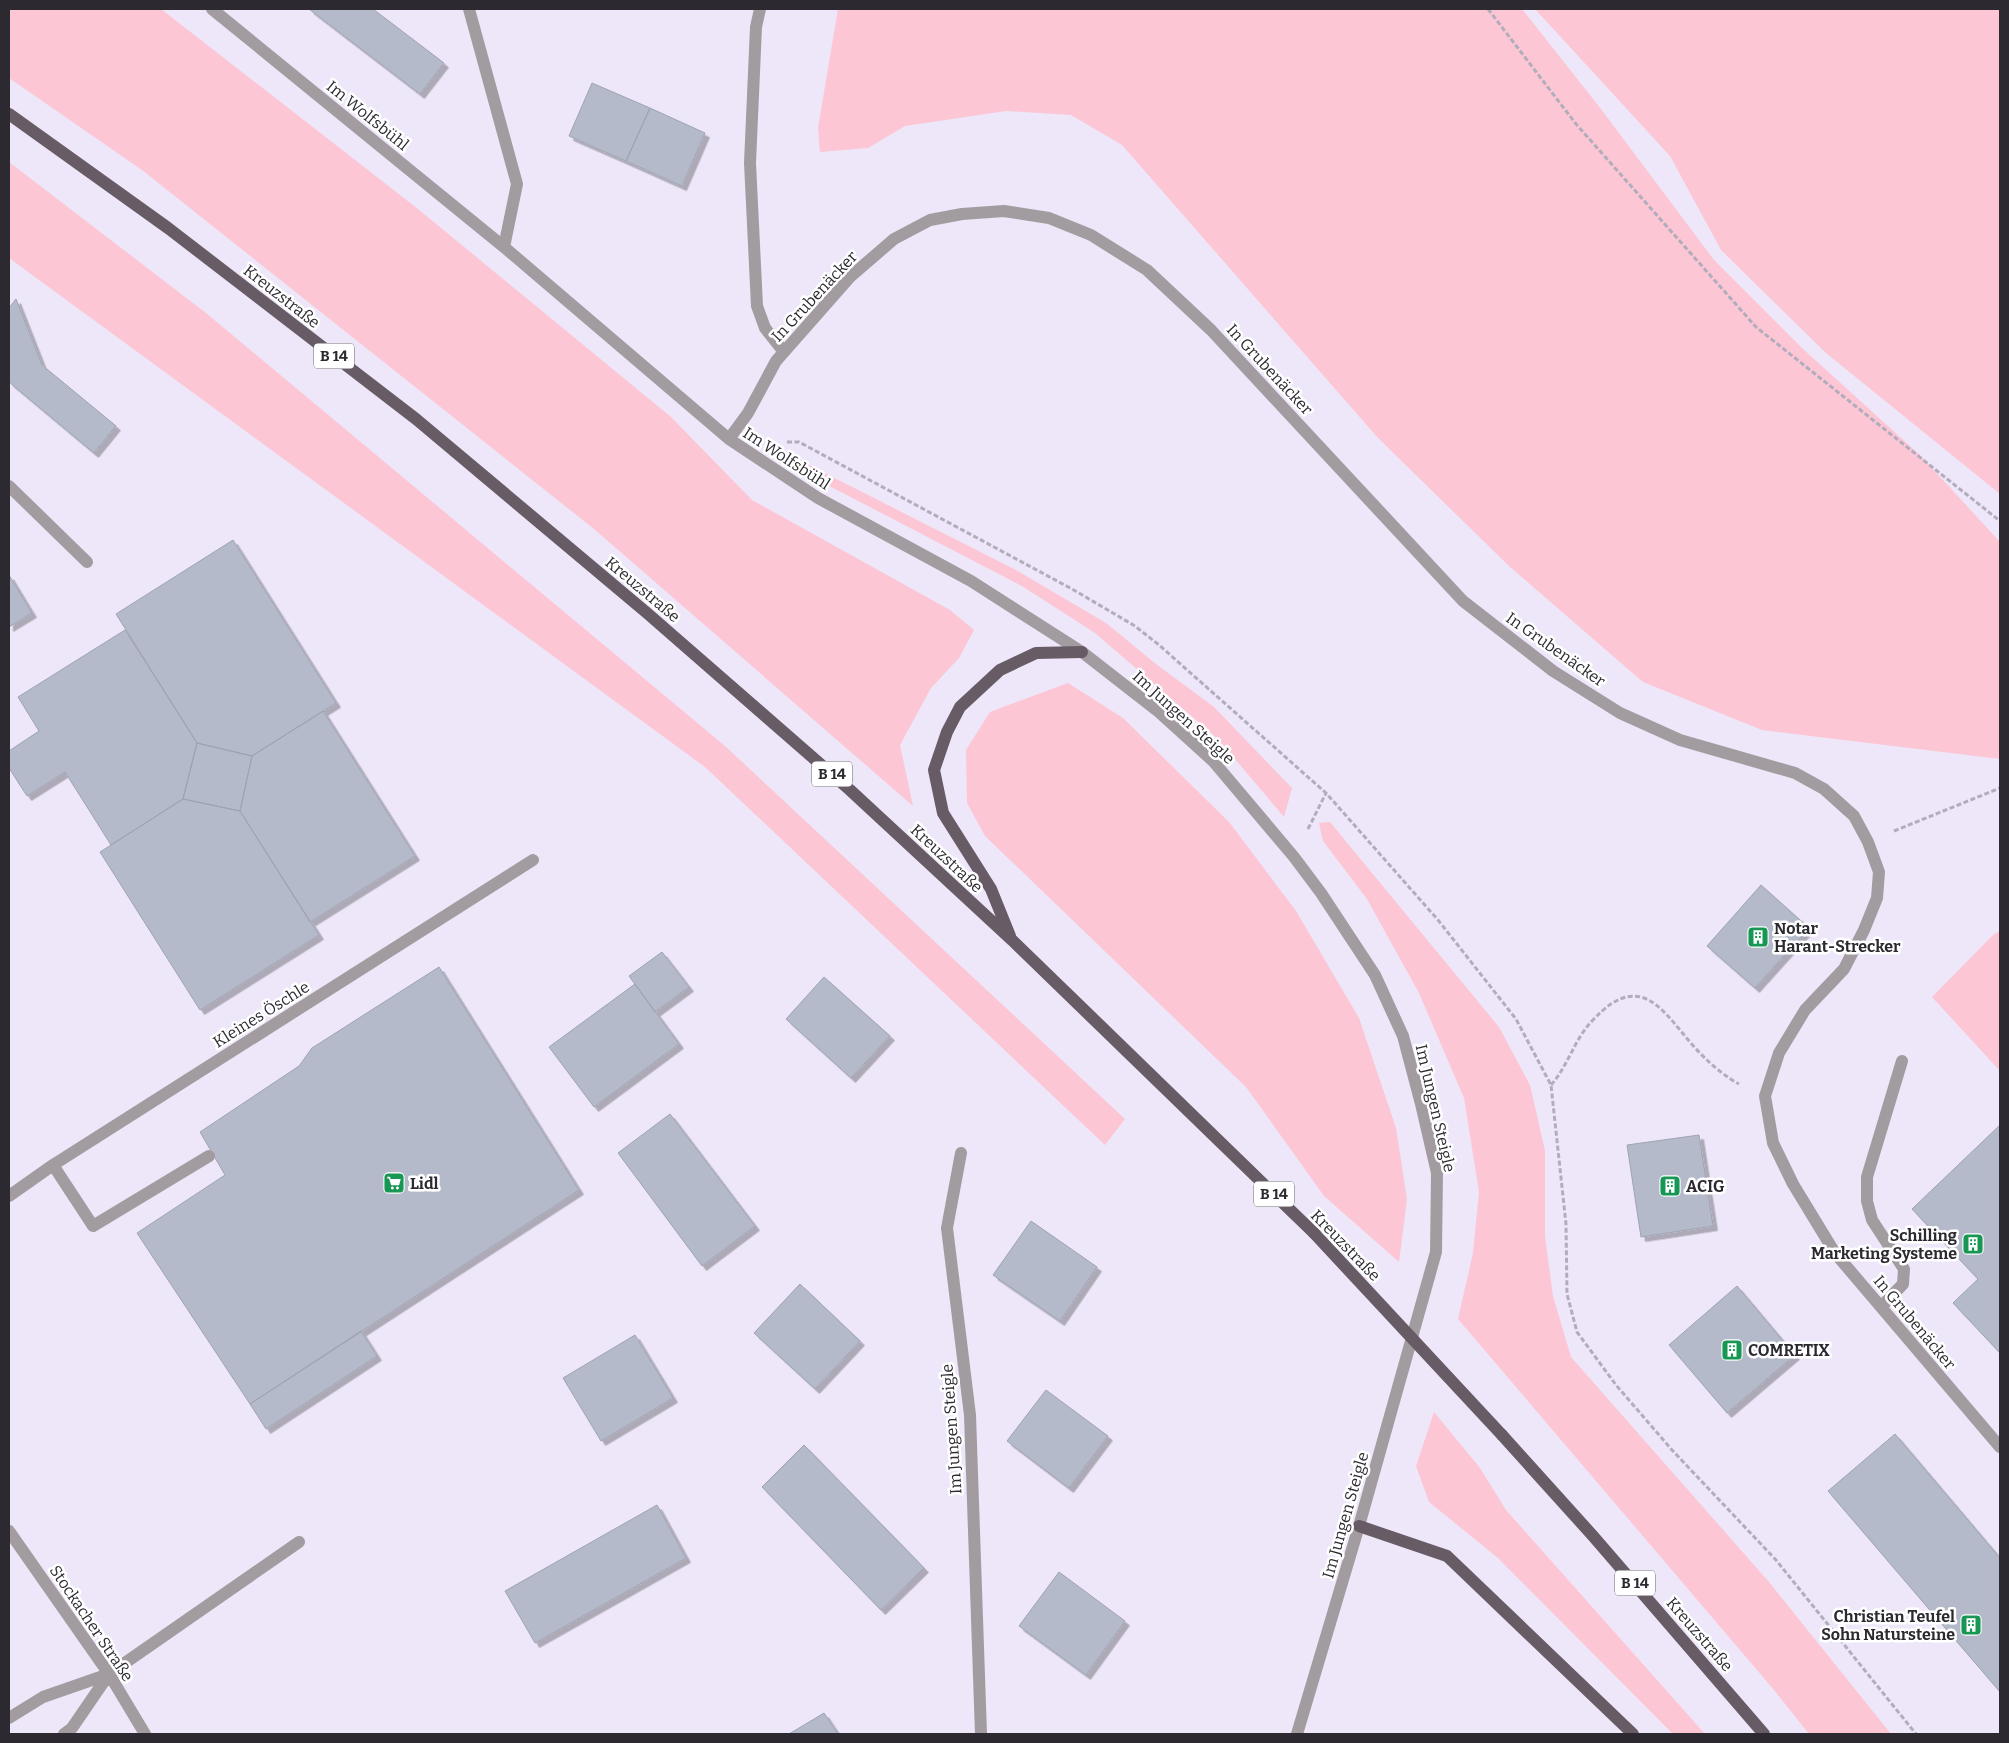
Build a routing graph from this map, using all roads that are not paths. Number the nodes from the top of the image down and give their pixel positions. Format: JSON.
{"nodes":[{"id":1,"x":212,"y":9,"type":"edge"},
{"id":2,"x":469,"y":9,"type":"edge"},
{"id":3,"x":760,"y":9,"type":"edge"},
{"id":4,"x":9,"y":114,"type":"edge"},
{"id":5,"x":504,"y":247,"type":"junction"},
{"id":6,"x":784,"y":352,"type":"junction"},
{"id":7,"x":729,"y":439,"type":"junction"},
{"id":8,"x":9,"y":486,"type":"edge"},
{"id":9,"x":87,"y":562,"type":"dead end"},
{"id":10,"x":1082,"y":652,"type":"junction"},
{"id":11,"x":532,"y":860,"type":"dead end"},
{"id":12,"x":1012,"y":940,"type":"junction"},
{"id":13,"x":1902,"y":1061,"type":"dead end"},
{"id":14,"x":962,"y":1153,"type":"dead end"},
{"id":15,"x":209,"y":1156,"type":"dead end"},
{"id":16,"x":53,"y":1166,"type":"junction"},
{"id":17,"x":9,"y":1196,"type":"edge"},
{"id":18,"x":1881,"y":1307,"type":"junction"},
{"id":19,"x":2000,"y":1447,"type":"edge"},
{"id":20,"x":1359,"y":1526,"type":"junction"},
{"id":21,"x":9,"y":1531,"type":"edge"},
{"id":22,"x":299,"y":1542,"type":"dead end"},
{"id":23,"x":109,"y":1674,"type":"junction"},
{"id":24,"x":9,"y":1718,"type":"edge"},
{"id":25,"x":64,"y":1734,"type":"edge"},
{"id":26,"x":145,"y":1734,"type":"edge"},
{"id":27,"x":981,"y":1734,"type":"edge"},
{"id":28,"x":1297,"y":1734,"type":"edge"},
{"id":29,"x":1633,"y":1734,"type":"edge"},
{"id":30,"x":1764,"y":1734,"type":"edge"}],
"edges":[{"from":1,"to":5,"type":"street","name":"Im Wolfsbühl"},
{"from":2,"to":5,"type":"street"},
{"from":3,"to":6,"type":"street"},
{"from":4,"to":12,"type":"main road","name":"Kreuzstraße","number":"B 14"},
{"from":5,"to":7,"type":"street","name":"Im Wolfsbühl"},
{"from":6,"to":7,"type":"street","name":"In Grubenäcker"},
{"from":6,"to":18,"type":"street","name":"In Grubenäcker"},
{"from":7,"to":10,"type":"street","name":"Im Wolfsbühl"},
{"from":8,"to":9,"type":"street"},
{"from":10,"to":12,"type":"main road"},
{"from":10,"to":20,"type":"street","name":"Im Jungen Steigle"},
{"from":11,"to":16,"type":"street","name":"Kleines Öschle"},
{"from":12,"to":30,"type":"main road","name":"Kreuzstraße","number":"B 14","bridge":true},
{"from":13,"to":18,"type":"street"},
{"from":14,"to":27,"type":"street","name":"Im Jungen Steigle"},
{"from":15,"to":16,"type":"street"},
{"from":16,"to":17,"type":"street","name":"Kleines Öschle"},
{"from":18,"to":19,"type":"street","name":"In Grubenäcker"},
{"from":20,"to":28,"type":"street","name":"Im Jungen Steigle"},
{"from":20,"to":29,"type":"main road"},
{"from":21,"to":23,"type":"street","name":"Stockacher Straße"},
{"from":22,"to":23,"type":"street"},
{"from":23,"to":24,"type":"street"},
{"from":23,"to":25,"type":"street"},
{"from":23,"to":26,"type":"street","name":"Stockacher Straße"}]}
